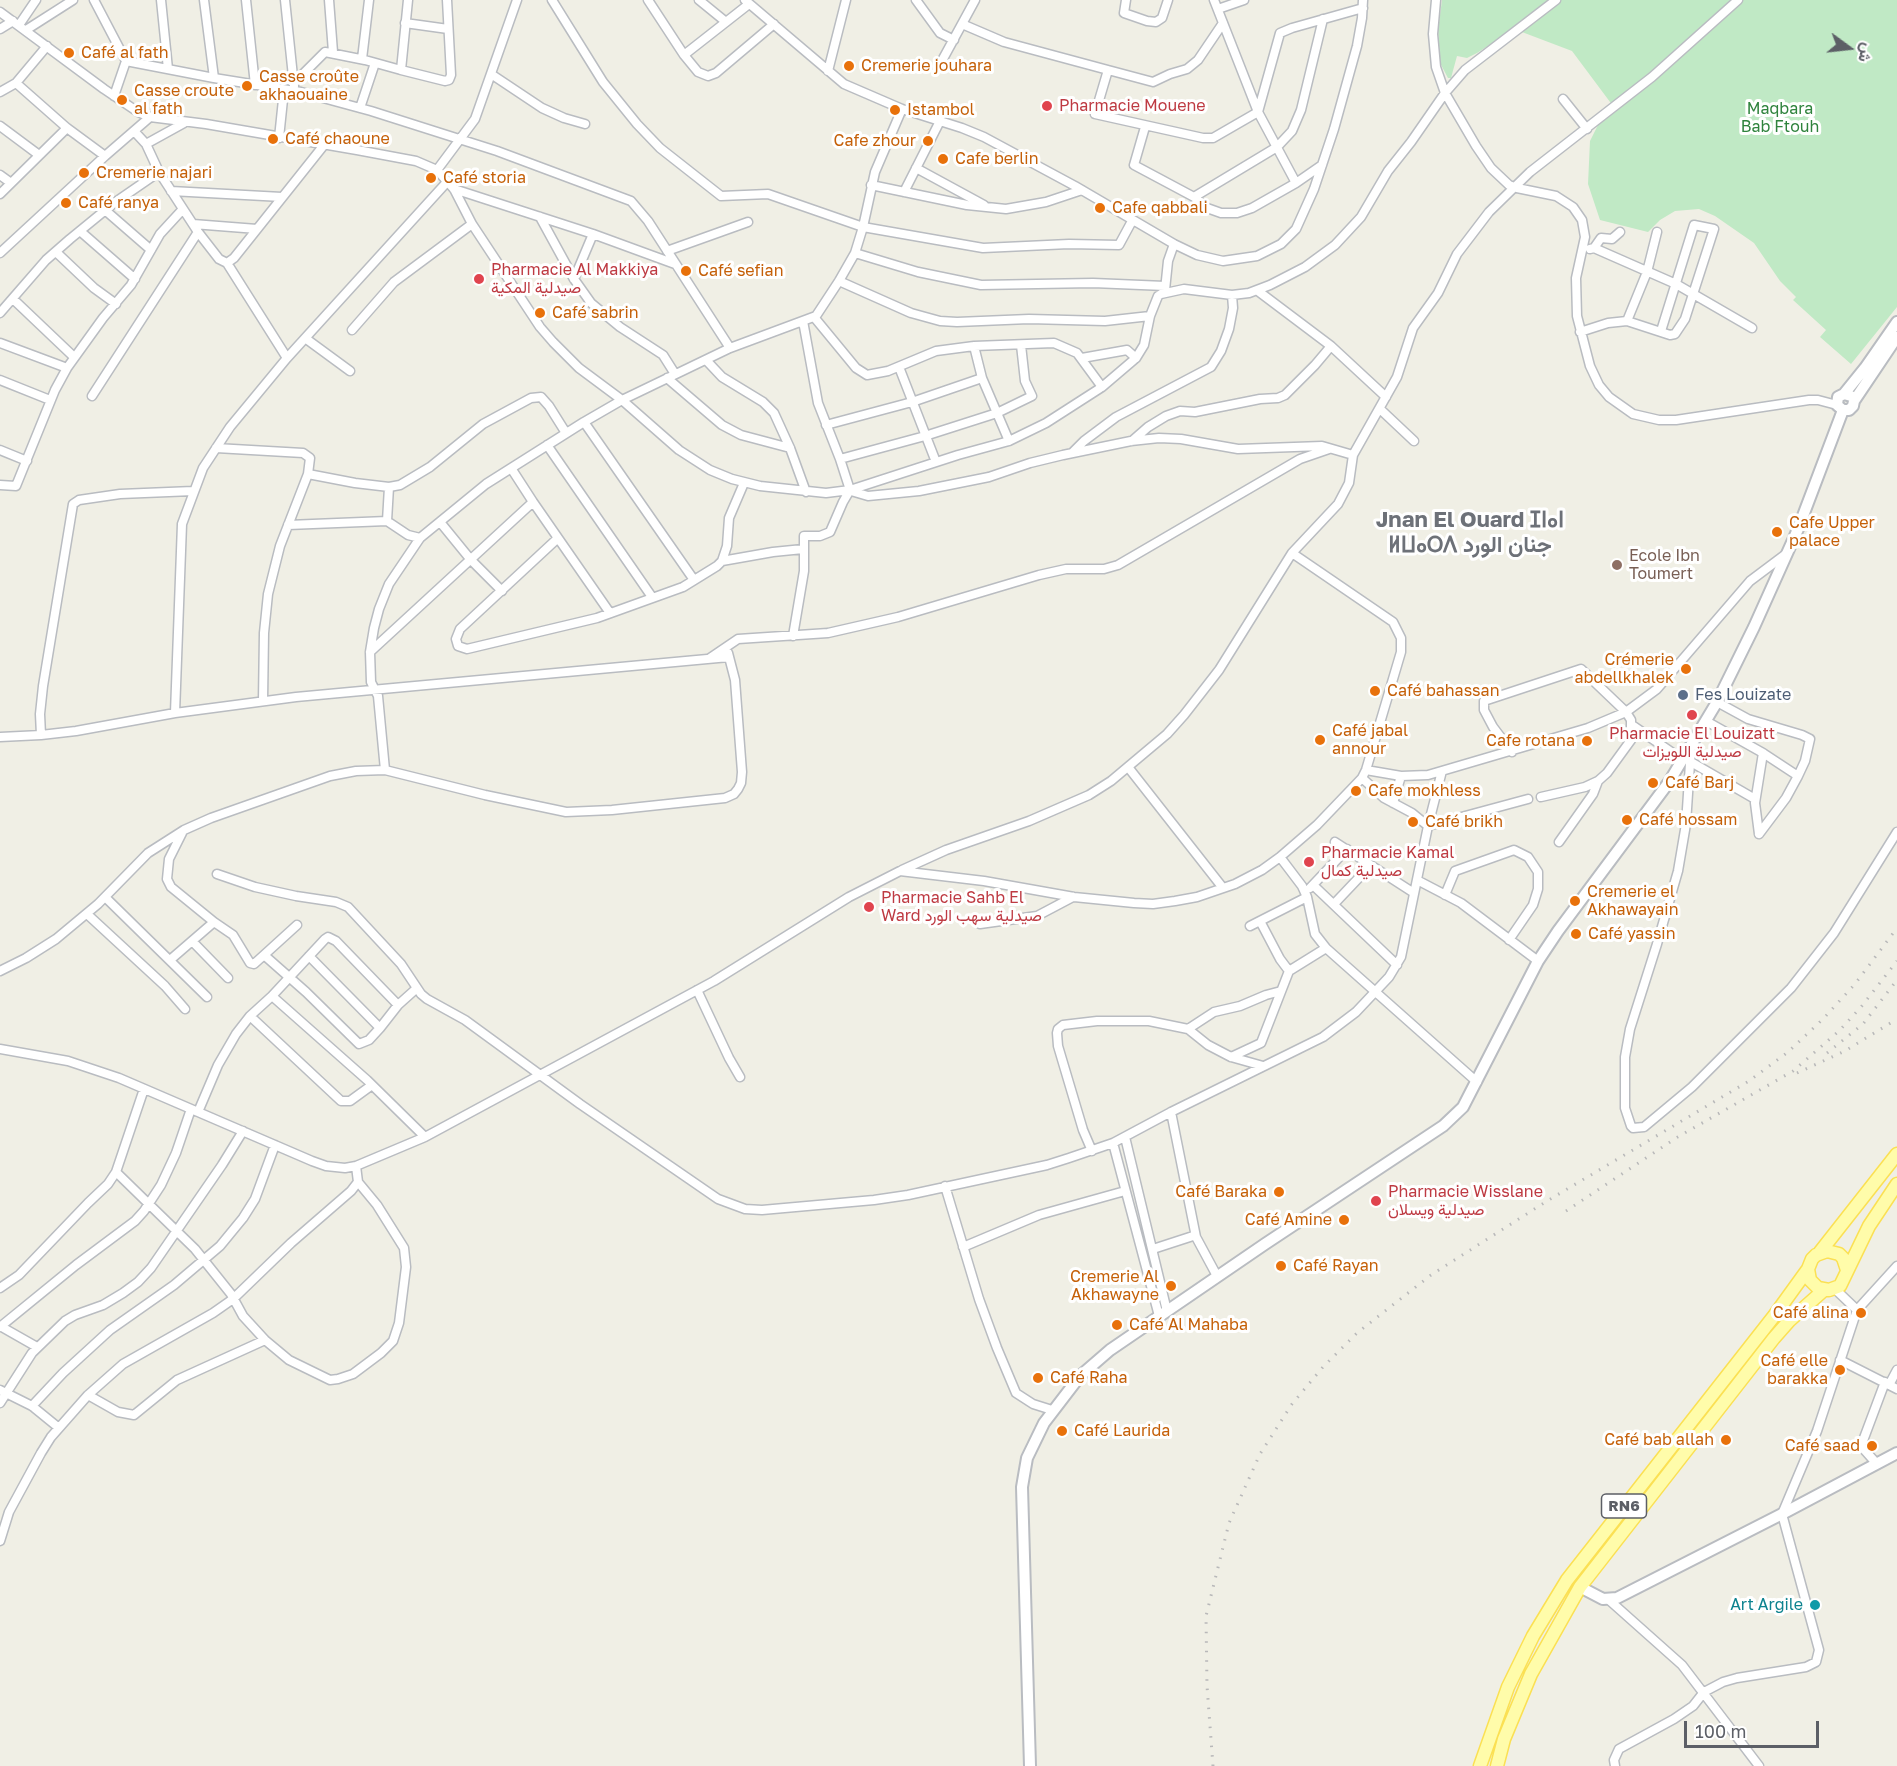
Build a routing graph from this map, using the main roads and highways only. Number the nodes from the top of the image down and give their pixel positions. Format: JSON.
{"nodes":[{"id":1,"x":1897,"y":1154,"type":"edge"},
{"id":2,"x":1897,"y":1184,"type":"edge"},
{"id":3,"x":1820,"y":1252,"type":"junction"},
{"id":4,"x":1808,"y":1269,"type":"junction"},
{"id":5,"x":1847,"y":1270,"type":"junction"},
{"id":6,"x":1829,"y":1289,"type":"junction"},
{"id":7,"x":1480,"y":1766,"type":"edge"},
{"id":8,"x":1497,"y":1766,"type":"edge"}],
"edges":[{"from":1,"to":3,"type":"main road","number":"RN6"},
{"from":2,"to":5,"type":"main road","number":"RN6"},
{"from":3,"to":4,"type":"main road","number":"RN6"},
{"from":3,"to":5,"type":"main road"},
{"from":4,"to":6,"type":"main road"},
{"from":4,"to":7,"type":"main road","number":"RN6"},
{"from":5,"to":6,"type":"main road","number":"RN6"},
{"from":6,"to":8,"type":"main road","number":"RN6"}]}
